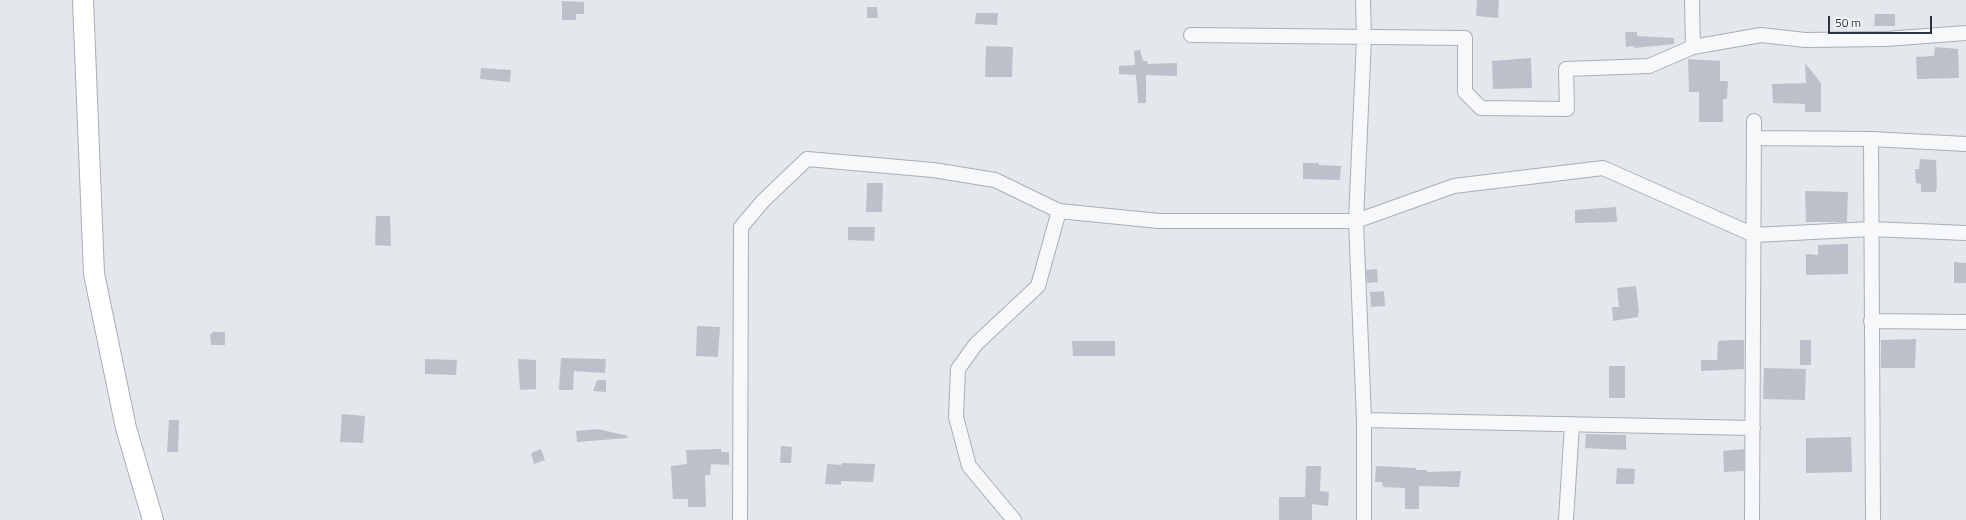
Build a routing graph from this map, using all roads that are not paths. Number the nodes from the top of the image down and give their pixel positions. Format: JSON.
{"nodes":[{"id":1,"x":83,"y":0,"type":"edge"},
{"id":2,"x":1363,"y":0,"type":"edge"},
{"id":3,"x":1692,"y":0,"type":"edge"},
{"id":4,"x":1966,"y":33,"type":"edge"},
{"id":5,"x":1191,"y":35,"type":"dead end"},
{"id":6,"x":1364,"y":38,"type":"junction"},
{"id":7,"x":1693,"y":47,"type":"junction"},
{"id":8,"x":1754,"y":121,"type":"dead end"},
{"id":9,"x":1754,"y":138,"type":"junction"},
{"id":10,"x":1871,"y":139,"type":"junction"},
{"id":11,"x":1966,"y":144,"type":"edge"},
{"id":12,"x":1059,"y":211,"type":"junction"},
{"id":13,"x":1356,"y":221,"type":"junction"},
{"id":14,"x":1871,"y":230,"type":"junction"},
{"id":15,"x":1966,"y":233,"type":"edge"},
{"id":16,"x":1754,"y":235,"type":"junction"},
{"id":17,"x":1871,"y":321,"type":"junction"},
{"id":18,"x":1966,"y":322,"type":"edge"},
{"id":19,"x":1364,"y":420,"type":"junction"},
{"id":20,"x":1572,"y":424,"type":"junction"},
{"id":21,"x":1753,"y":428,"type":"junction"},
{"id":22,"x":153,"y":520,"type":"edge"},
{"id":23,"x":740,"y":520,"type":"edge"},
{"id":24,"x":1014,"y":520,"type":"edge"},
{"id":25,"x":1364,"y":520,"type":"edge"},
{"id":26,"x":1566,"y":520,"type":"edge"},
{"id":27,"x":1752,"y":520,"type":"edge"},
{"id":28,"x":1873,"y":520,"type":"edge"}],
"edges":[{"from":1,"to":22,"type":"street"},
{"from":2,"to":6,"type":"street"},
{"from":3,"to":7,"type":"street"},
{"from":4,"to":7,"type":"street"},
{"from":5,"to":6,"type":"street"},
{"from":6,"to":7,"type":"street"},
{"from":6,"to":13,"type":"street"},
{"from":8,"to":9,"type":"street"},
{"from":9,"to":10,"type":"street"},
{"from":9,"to":16,"type":"street"},
{"from":10,"to":11,"type":"street"},
{"from":10,"to":14,"type":"street"},
{"from":12,"to":13,"type":"street"},
{"from":12,"to":23,"type":"street"},
{"from":12,"to":24,"type":"street"},
{"from":13,"to":16,"type":"street"},
{"from":13,"to":19,"type":"street"},
{"from":14,"to":15,"type":"street"},
{"from":14,"to":16,"type":"street"},
{"from":14,"to":17,"type":"street"},
{"from":16,"to":21,"type":"street"},
{"from":17,"to":18,"type":"street"},
{"from":17,"to":28,"type":"street"},
{"from":19,"to":20,"type":"street"},
{"from":19,"to":25,"type":"street"},
{"from":20,"to":21,"type":"street"},
{"from":20,"to":26,"type":"street"},
{"from":21,"to":27,"type":"street"}]}
